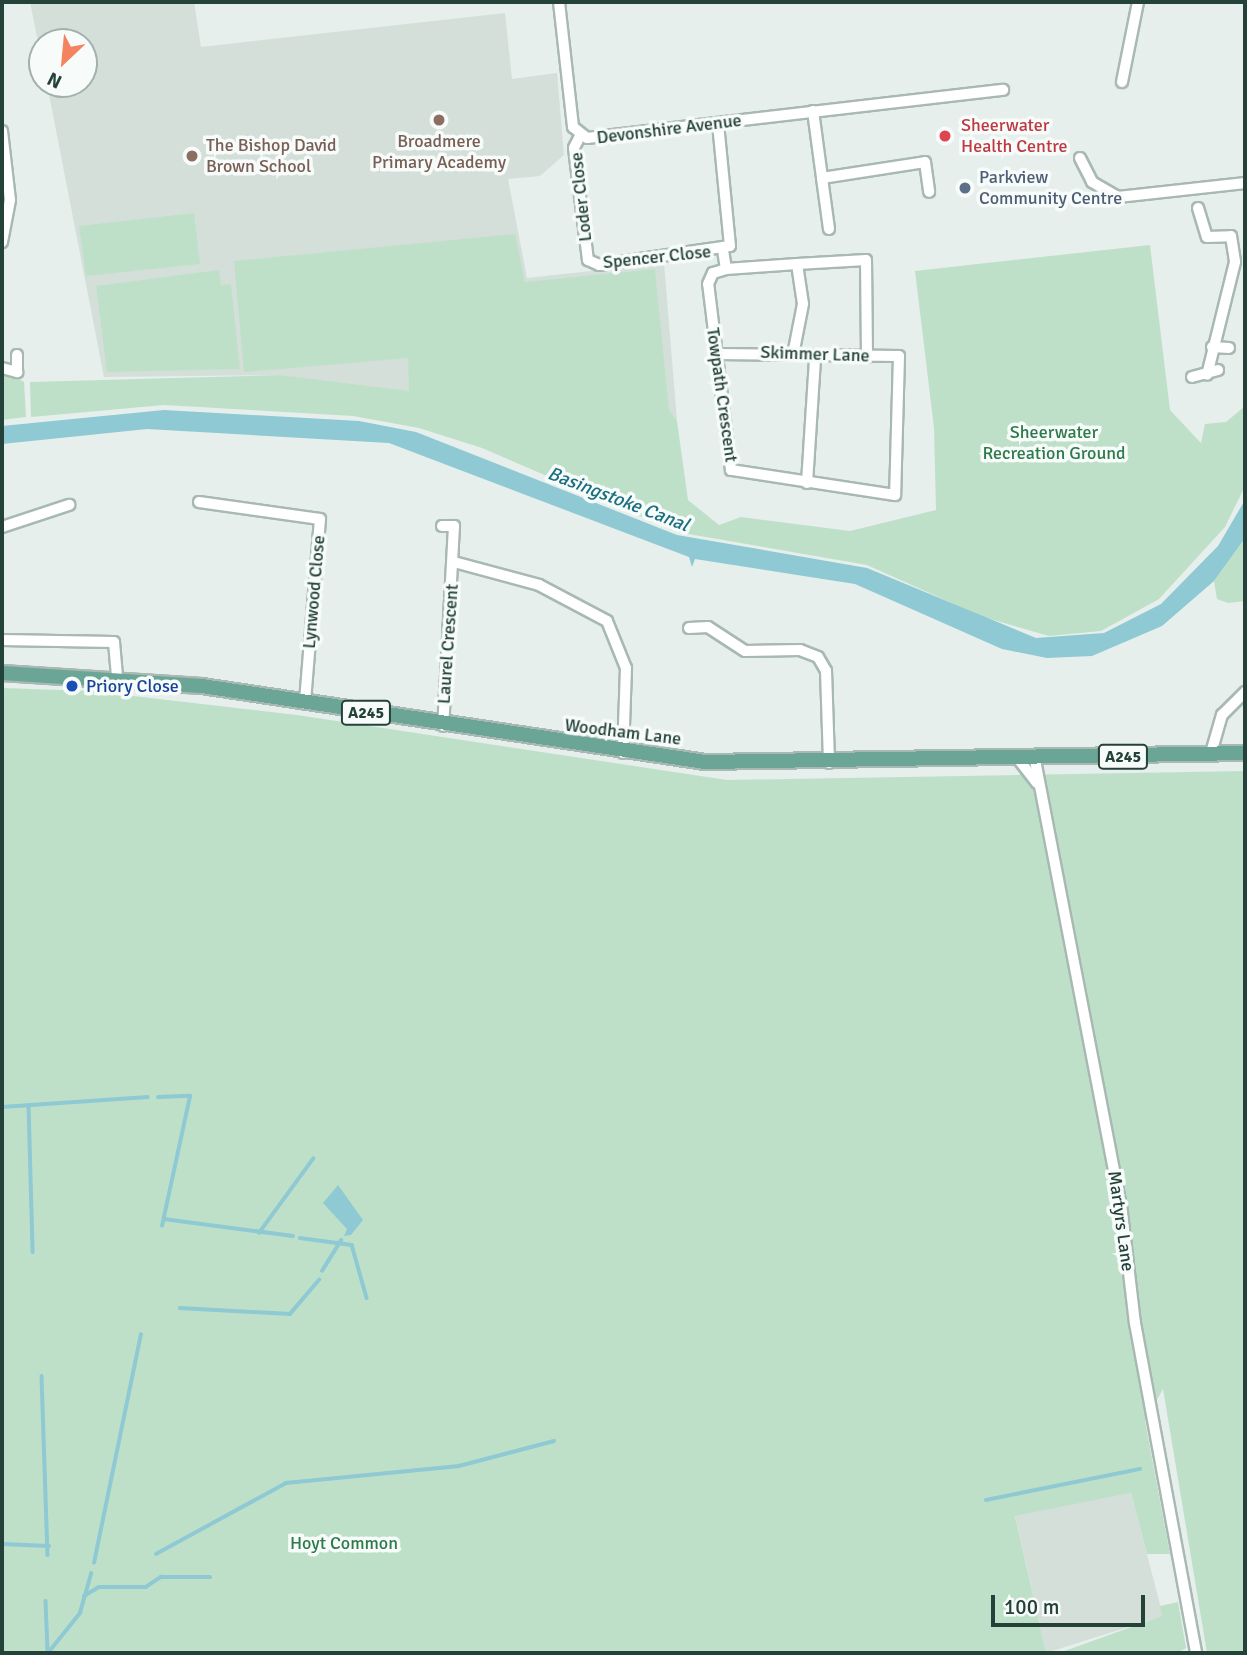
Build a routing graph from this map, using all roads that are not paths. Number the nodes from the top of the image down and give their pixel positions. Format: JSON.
{"nodes":[{"id":1,"x":559,"y":2,"type":"edge"},
{"id":2,"x":1138,"y":2,"type":"edge"},
{"id":3,"x":1122,"y":82,"type":"dead end"},
{"id":4,"x":1003,"y":90,"type":"dead end"},
{"id":5,"x":813,"y":111,"type":"junction"},
{"id":6,"x":718,"y":124,"type":"junction"},
{"id":7,"x":2,"y":131,"type":"edge"},
{"id":8,"x":580,"y":136,"type":"junction"},
{"id":9,"x":1080,"y":158,"type":"dead end"},
{"id":10,"x":822,"y":178,"type":"junction"},
{"id":11,"x":1245,"y":183,"type":"edge"},
{"id":12,"x":929,"y":192,"type":"dead end"},
{"id":13,"x":1198,"y":208,"type":"dead end"},
{"id":14,"x":829,"y":229,"type":"dead end"},
{"id":15,"x":2,"y":242,"type":"edge"},
{"id":16,"x":723,"y":251,"type":"junction"},
{"id":17,"x":588,"y":260,"type":"joint"},
{"id":18,"x":1240,"y":262,"type":"edge"},
{"id":19,"x":797,"y":264,"type":"junction"},
{"id":20,"x":726,"y":269,"type":"junction"},
{"id":21,"x":1212,"y":347,"type":"junction"},
{"id":22,"x":1229,"y":348,"type":"dead end"},
{"id":23,"x":717,"y":354,"type":"junction"},
{"id":24,"x":17,"y":355,"type":"dead end"},
{"id":25,"x":793,"y":355,"type":"junction"},
{"id":26,"x":867,"y":357,"type":"junction"},
{"id":27,"x":815,"y":358,"type":"junction"},
{"id":28,"x":2,"y":368,"type":"edge"},
{"id":29,"x":1218,"y":370,"type":"dead end"},
{"id":30,"x":1207,"y":375,"type":"junction"},
{"id":31,"x":1192,"y":377,"type":"dead end"},
{"id":32,"x":807,"y":483,"type":"junction"},
{"id":33,"x":895,"y":495,"type":"joint"},
{"id":34,"x":199,"y":502,"type":"dead end"},
{"id":35,"x":69,"y":505,"type":"dead end"},
{"id":36,"x":442,"y":526,"type":"dead end"},
{"id":37,"x":2,"y":527,"type":"edge"},
{"id":38,"x":454,"y":562,"type":"junction"},
{"id":39,"x":689,"y":628,"type":"dead end"},
{"id":40,"x":2,"y":640,"type":"edge"},
{"id":41,"x":2,"y":673,"type":"edge"},
{"id":42,"x":117,"y":679,"type":"junction"},
{"id":43,"x":1245,"y":692,"type":"edge"},
{"id":44,"x":305,"y":703,"type":"junction"},
{"id":45,"x":443,"y":726,"type":"junction"},
{"id":46,"x":1211,"y":753,"type":"junction"},
{"id":47,"x":1245,"y":753,"type":"edge"},
{"id":48,"x":623,"y":754,"type":"junction"},
{"id":49,"x":1027,"y":760,"type":"junction"},
{"id":50,"x":829,"y":763,"type":"junction"},
{"id":51,"x":1042,"y":789,"type":"junction"},
{"id":52,"x":1196,"y":1653,"type":"edge"}],
"edges":[{"from":1,"to":8,"type":"street","name":"Devonshire Avenue"},
{"from":2,"to":3,"type":"street"},
{"from":4,"to":5,"type":"street","name":"Devonshire Avenue"},
{"from":5,"to":6,"type":"street","name":"Devonshire Avenue"},
{"from":5,"to":10,"type":"street"},
{"from":6,"to":8,"type":"street","name":"Devonshire Avenue"},
{"from":6,"to":16,"type":"street","name":"Spencer Close"},
{"from":7,"to":15,"type":"street"},
{"from":8,"to":17,"type":"street","name":"Loder Close"},
{"from":9,"to":11,"type":"street"},
{"from":10,"to":12,"type":"street"},
{"from":10,"to":14,"type":"street"},
{"from":13,"to":18,"type":"street"},
{"from":16,"to":17,"type":"street","name":"Spencer Close"},
{"from":16,"to":20,"type":"street"},
{"from":18,"to":21,"type":"street"},
{"from":19,"to":20,"type":"street"},
{"from":19,"to":25,"type":"street"},
{"from":19,"to":26,"type":"street"},
{"from":20,"to":23,"type":"street","name":"Towpath Crescent"},
{"from":21,"to":22,"type":"street"},
{"from":21,"to":30,"type":"street"},
{"from":23,"to":25,"type":"street","name":"Skimmer Lane"},
{"from":23,"to":32,"type":"street","name":"Towpath Crescent"},
{"from":24,"to":28,"type":"street"},
{"from":25,"to":27,"type":"street","name":"Skimmer Lane"},
{"from":26,"to":27,"type":"street","name":"Skimmer Lane"},
{"from":26,"to":33,"type":"street","name":"Skimmer Lane"},
{"from":27,"to":32,"type":"street"},
{"from":29,"to":30,"type":"street"},
{"from":30,"to":31,"type":"street"},
{"from":32,"to":33,"type":"street","name":"Towpath Crescent"},
{"from":34,"to":44,"type":"street","name":"Lynwood Close"},
{"from":35,"to":37,"type":"street"},
{"from":36,"to":38,"type":"street","name":"Laurel Crescent"},
{"from":38,"to":45,"type":"street","name":"Laurel Crescent"},
{"from":38,"to":48,"type":"street","name":"Laurel Crescent"},
{"from":39,"to":50,"type":"street"},
{"from":40,"to":42,"type":"street"},
{"from":41,"to":42,"type":"main road","name":"Woodham Lane","number":"A245"},
{"from":42,"to":44,"type":"main road","name":"Woodham Lane","number":"A245"},
{"from":43,"to":46,"type":"street"},
{"from":44,"to":45,"type":"main road","name":"Woodham Lane","number":"A245"},
{"from":45,"to":48,"type":"main road","name":"Woodham Lane","number":"A245"},
{"from":46,"to":47,"type":"main road","name":"Woodham Lane","number":"A245"},
{"from":46,"to":49,"type":"main road","name":"Woodham Lane","number":"A245"},
{"from":48,"to":50,"type":"main road","name":"Woodham Lane","number":"A245"},
{"from":49,"to":50,"type":"main road","name":"Woodham Lane","number":"A245"},
{"from":49,"to":51,"type":"street","name":"Martyrs Lane"},
{"from":49,"to":51,"type":"street","name":"Martyrs Lane"},
{"from":51,"to":52,"type":"street","name":"Martyrs Lane"}]}
